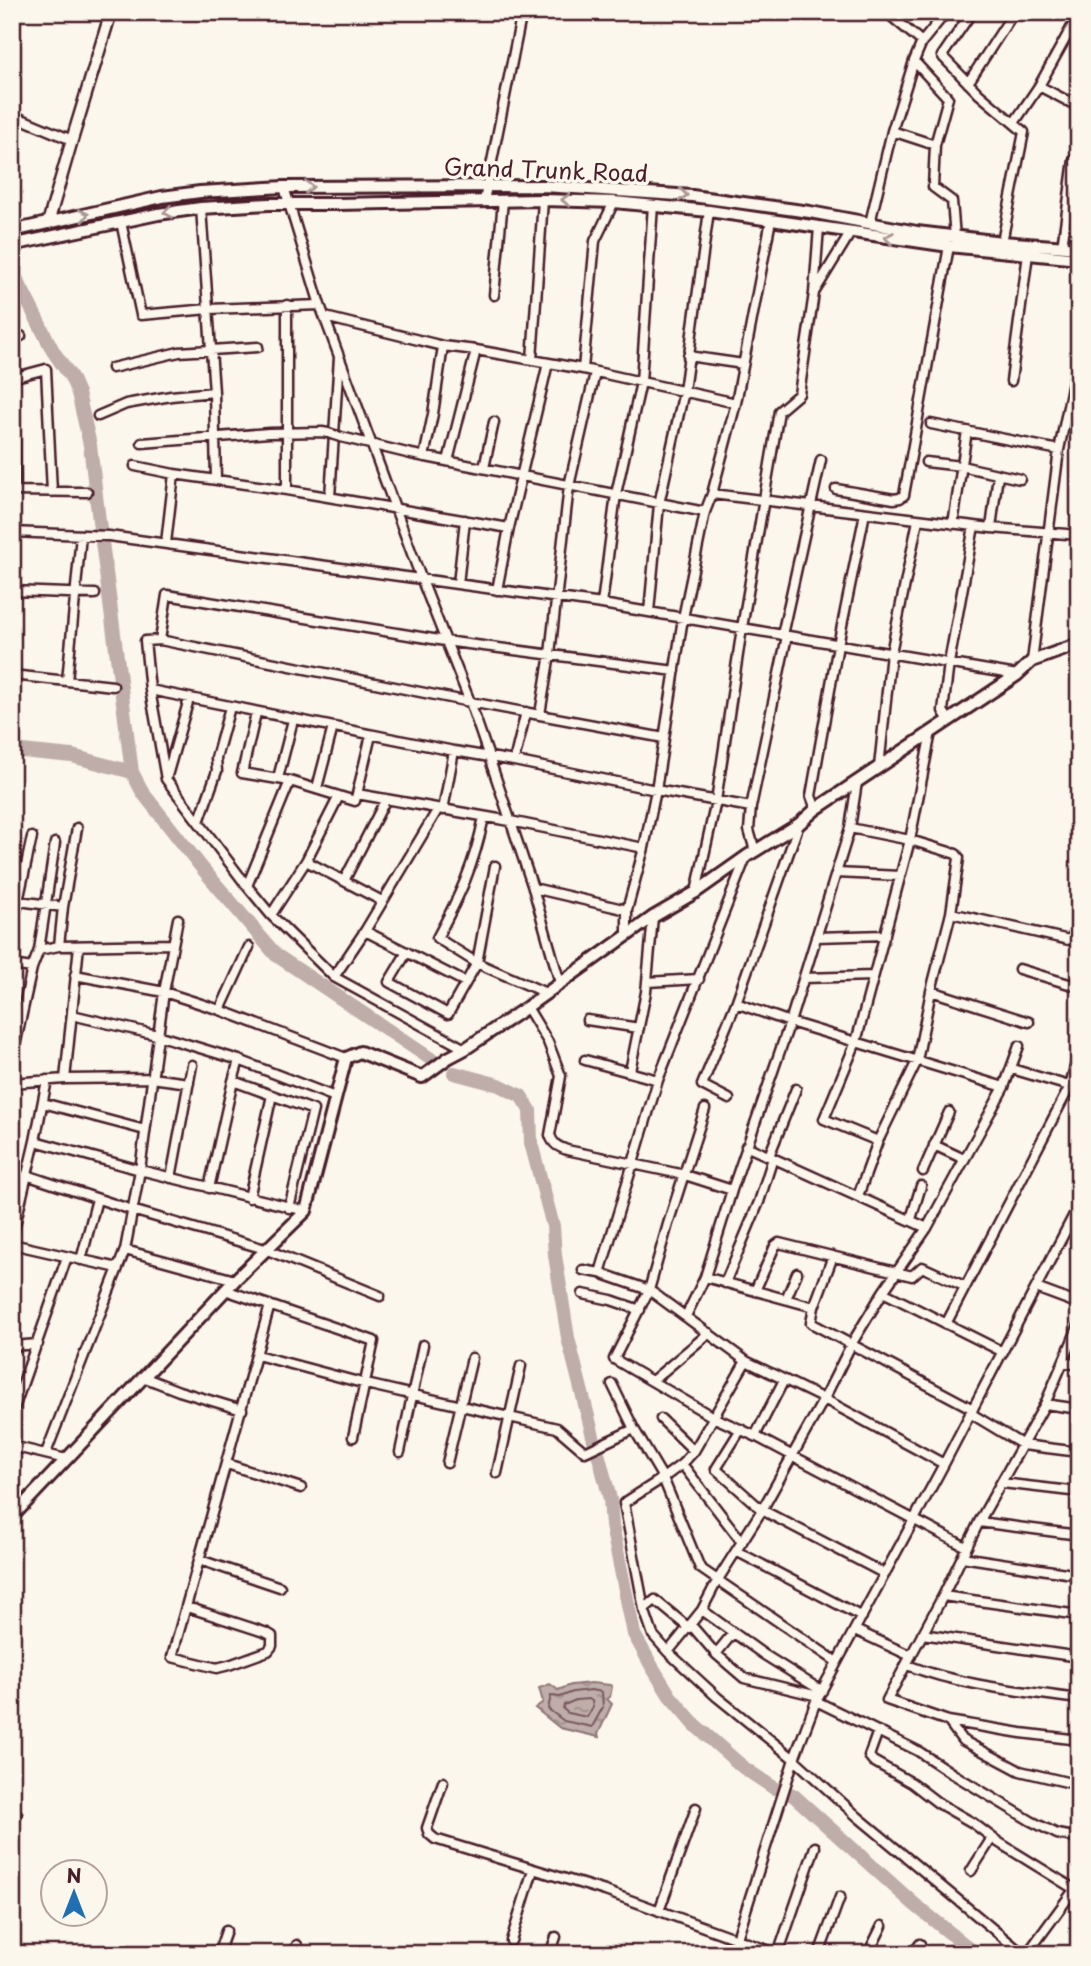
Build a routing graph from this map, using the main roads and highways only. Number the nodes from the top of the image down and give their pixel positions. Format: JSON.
{"nodes":[{"id":1,"x":15,"y":231,"type":"edge"},
{"id":2,"x":952,"y":242,"type":"junction"},
{"id":3,"x":16,"y":244,"type":"edge"},
{"id":4,"x":1079,"y":248,"type":"edge"},
{"id":5,"x":1079,"y":259,"type":"edge"},
{"id":6,"x":1079,"y":644,"type":"edge"},
{"id":7,"x":12,"y":1517,"type":"edge"}],
"edges":[{"from":1,"to":2,"type":"main road","name":"Grand Trunk Road","one_way":true},
{"from":2,"to":3,"type":"main road","name":"Grand Trunk Road","one_way":true},
{"from":2,"to":4,"type":"main road","name":"Grand Trunk Road"},
{"from":2,"to":5,"type":"main road","name":"Grand Trunk Road"},
{"from":6,"to":7,"type":"main road"}]}
